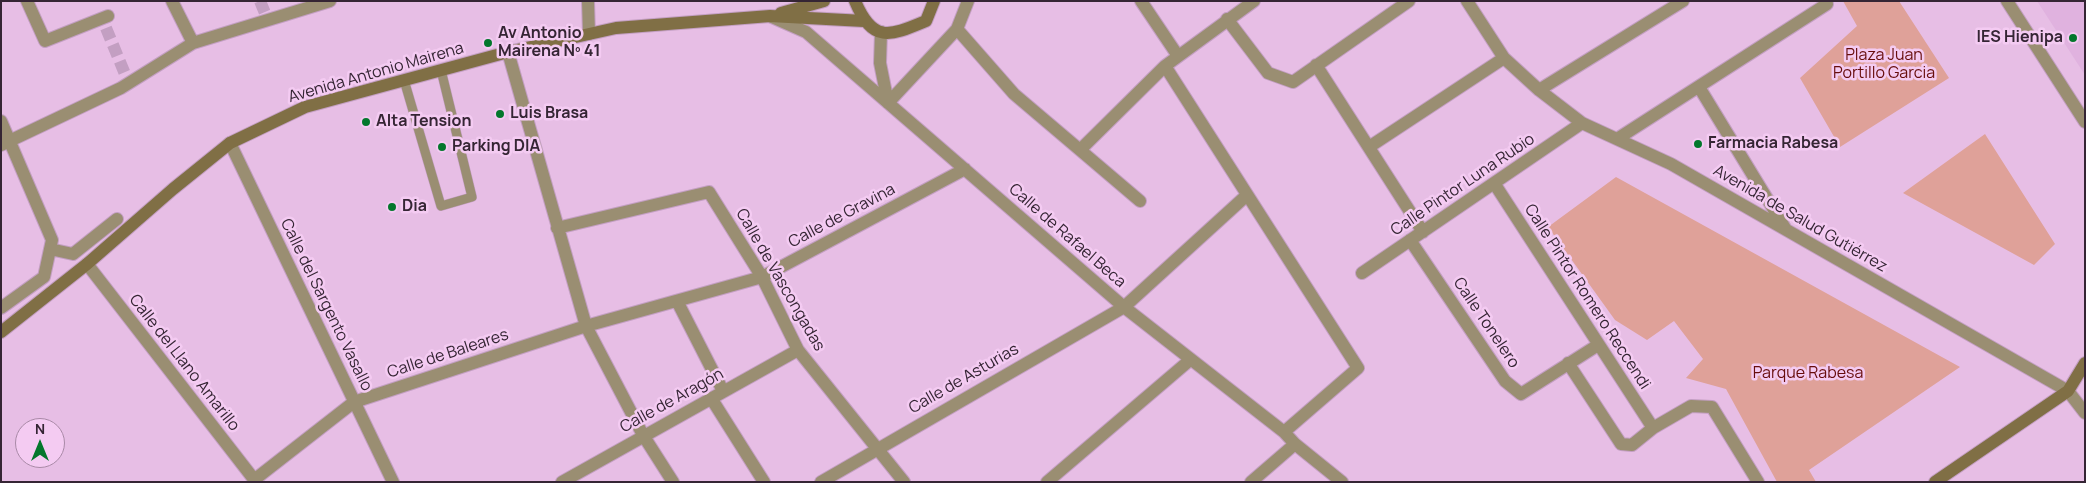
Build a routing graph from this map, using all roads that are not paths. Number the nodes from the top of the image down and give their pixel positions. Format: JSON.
{"nodes":[{"id":1,"x":27,"y":1,"type":"edge"},
{"id":2,"x":172,"y":1,"type":"edge"},
{"id":3,"x":330,"y":1,"type":"edge"},
{"id":4,"x":588,"y":1,"type":"edge"},
{"id":5,"x":824,"y":1,"type":"edge"},
{"id":6,"x":855,"y":1,"type":"edge"},
{"id":7,"x":934,"y":1,"type":"edge"},
{"id":8,"x":968,"y":1,"type":"edge"},
{"id":9,"x":1142,"y":1,"type":"edge"},
{"id":10,"x":1254,"y":1,"type":"edge"},
{"id":11,"x":1409,"y":1,"type":"edge"},
{"id":12,"x":1468,"y":1,"type":"edge"},
{"id":13,"x":1683,"y":1,"type":"edge"},
{"id":14,"x":2007,"y":1,"type":"edge"},
{"id":15,"x":1827,"y":4,"type":"dead end"},
{"id":16,"x":770,"y":16,"type":"junction"},
{"id":17,"x":1227,"y":20,"type":"junction"},
{"id":18,"x":105,"y":21,"type":"dead end"},
{"id":19,"x":864,"y":21,"type":"junction"},
{"id":20,"x":957,"y":29,"type":"junction"},
{"id":21,"x":881,"y":32,"type":"junction"},
{"id":22,"x":589,"y":34,"type":"junction"},
{"id":23,"x":193,"y":43,"type":"junction"},
{"id":24,"x":508,"y":52,"type":"junction"},
{"id":25,"x":1178,"y":56,"type":"junction"},
{"id":26,"x":1504,"y":58,"type":"junction"},
{"id":27,"x":1316,"y":65,"type":"junction"},
{"id":28,"x":1165,"y":66,"type":"junction"},
{"id":29,"x":441,"y":70,"type":"junction"},
{"id":30,"x":404,"y":80,"type":"junction"},
{"id":31,"x":1699,"y":87,"type":"junction"},
{"id":32,"x":1539,"y":90,"type":"junction"},
{"id":33,"x":888,"y":103,"type":"junction"},
{"id":34,"x":1,"y":121,"type":"edge"},
{"id":35,"x":2085,"y":122,"type":"edge"},
{"id":36,"x":1582,"y":123,"type":"junction"},
{"id":37,"x":1617,"y":139,"type":"junction"},
{"id":38,"x":6,"y":143,"type":"edge"},
{"id":39,"x":230,"y":143,"type":"junction"},
{"id":40,"x":1369,"y":148,"type":"junction"},
{"id":41,"x":1080,"y":150,"type":"junction"},
{"id":42,"x":965,"y":169,"type":"junction"},
{"id":43,"x":1494,"y":183,"type":"junction"},
{"id":44,"x":1247,"y":195,"type":"junction"},
{"id":45,"x":1140,"y":202,"type":"dead end"},
{"id":46,"x":117,"y":219,"type":"dead end"},
{"id":47,"x":557,"y":228,"type":"junction"},
{"id":48,"x":1786,"y":230,"type":"junction"},
{"id":49,"x":1423,"y":232,"type":"junction"},
{"id":50,"x":1410,"y":240,"type":"junction"},
{"id":51,"x":50,"y":249,"type":"junction"},
{"id":52,"x":87,"y":264,"type":"junction"},
{"id":53,"x":1362,"y":273,"type":"dead end"},
{"id":54,"x":762,"y":278,"type":"junction"},
{"id":55,"x":677,"y":301,"type":"junction"},
{"id":56,"x":1124,"y":307,"type":"junction"},
{"id":57,"x":1,"y":308,"type":"edge"},
{"id":58,"x":586,"y":326,"type":"junction"},
{"id":59,"x":1,"y":332,"type":"edge"},
{"id":60,"x":1598,"y":345,"type":"junction"},
{"id":61,"x":798,"y":350,"type":"junction"},
{"id":62,"x":1190,"y":360,"type":"junction"},
{"id":63,"x":1568,"y":363,"type":"junction"},
{"id":64,"x":2085,"y":364,"type":"edge"},
{"id":65,"x":723,"y":391,"type":"junction"},
{"id":66,"x":2068,"y":391,"type":"junction"},
{"id":67,"x":711,"y":398,"type":"junction"},
{"id":68,"x":354,"y":402,"type":"junction"},
{"id":69,"x":2085,"y":413,"type":"edge"},
{"id":70,"x":1653,"y":428,"type":"junction"},
{"id":71,"x":1284,"y":432,"type":"junction"},
{"id":72,"x":643,"y":435,"type":"junction"},
{"id":73,"x":1295,"y":444,"type":"junction"},
{"id":74,"x":876,"y":448,"type":"junction"},
{"id":75,"x":1328,"y":477,"type":"edge"},
{"id":76,"x":255,"y":481,"type":"edge"},
{"id":77,"x":393,"y":482,"type":"edge"},
{"id":78,"x":562,"y":482,"type":"edge"},
{"id":79,"x":673,"y":482,"type":"edge"},
{"id":80,"x":764,"y":482,"type":"edge"},
{"id":81,"x":821,"y":482,"type":"edge"},
{"id":82,"x":904,"y":482,"type":"edge"},
{"id":83,"x":1047,"y":482,"type":"edge"},
{"id":84,"x":1251,"y":482,"type":"edge"},
{"id":85,"x":1342,"y":482,"type":"edge"},
{"id":86,"x":1758,"y":482,"type":"edge"},
{"id":87,"x":1935,"y":482,"type":"edge"}],
"edges":[{"from":1,"to":18,"type":"street"},
{"from":2,"to":23,"type":"street"},
{"from":3,"to":23,"type":"street"},
{"from":4,"to":22,"type":"street"},
{"from":5,"to":16,"type":"main road"},
{"from":6,"to":19,"type":"main road"},
{"from":7,"to":21,"type":"main road"},
{"from":8,"to":20,"type":"street"},
{"from":9,"to":25,"type":"street"},
{"from":10,"to":17,"type":"street"},
{"from":11,"to":27,"type":"street"},
{"from":12,"to":26,"type":"street","name":"Avenida de Salud Gutiérrez"},
{"from":13,"to":32,"type":"street"},
{"from":14,"to":35,"type":"street"},
{"from":15,"to":31,"type":"street"},
{"from":16,"to":19,"type":"main road"},
{"from":16,"to":22,"type":"main road","name":"Avenida Antonio Mairena"},
{"from":16,"to":33,"type":"street","name":"Calle de Rafael Beca"},
{"from":17,"to":25,"type":"street"},
{"from":17,"to":27,"type":"street"},
{"from":19,"to":21,"type":"main road"},
{"from":20,"to":33,"type":"street"},
{"from":20,"to":41,"type":"street"},
{"from":21,"to":33,"type":"street"},
{"from":22,"to":24,"type":"main road","name":"Avenida Antonio Mairena"},
{"from":23,"to":38,"type":"street"},
{"from":24,"to":29,"type":"main road","name":"Avenida Antonio Mairena"},
{"from":24,"to":47,"type":"street"},
{"from":25,"to":28,"type":"street"},
{"from":26,"to":32,"type":"street","name":"Avenida de Salud Gutiérrez"},
{"from":26,"to":40,"type":"street"},
{"from":27,"to":40,"type":"street"},
{"from":28,"to":41,"type":"street"},
{"from":28,"to":44,"type":"street"},
{"from":29,"to":30,"type":"main road","name":"Avenida Antonio Mairena"},
{"from":29,"to":30,"type":"lane"},
{"from":30,"to":39,"type":"main road","name":"Avenida Antonio Mairena"},
{"from":31,"to":37,"type":"street"},
{"from":31,"to":48,"type":"street"},
{"from":32,"to":36,"type":"street","name":"Avenida de Salud Gutiérrez"},
{"from":33,"to":42,"type":"street","name":"Calle de Rafael Beca"},
{"from":34,"to":38,"type":"street"},
{"from":36,"to":37,"type":"street","name":"Avenida de Salud Gutiérrez"},
{"from":36,"to":43,"type":"street","name":"Calle Pintor Luna Rubio"},
{"from":37,"to":48,"type":"street","name":"Avenida de Salud Gutiérrez"},
{"from":38,"to":51,"type":"street"},
{"from":39,"to":52,"type":"main road","name":"Avenida Antonio Mairena"},
{"from":39,"to":68,"type":"street","name":"Calle del Sargento Vasallo"},
{"from":40,"to":49,"type":"street"},
{"from":41,"to":45,"type":"street"},
{"from":42,"to":54,"type":"street","name":"Calle de Gravina"},
{"from":42,"to":56,"type":"street","name":"Calle de Rafael Beca"},
{"from":43,"to":49,"type":"street","name":"Calle Pintor Luna Rubio"},
{"from":43,"to":60,"type":"street","name":"Calle Pintor Romero Reccendi"},
{"from":44,"to":56,"type":"street","name":"Calle de Asturias"},
{"from":44,"to":71,"type":"street"},
{"from":46,"to":51,"type":"street"},
{"from":47,"to":54,"type":"street","name":"Calle de Vascongadas"},
{"from":47,"to":58,"type":"street"},
{"from":48,"to":66,"type":"street","name":"Avenida de Salud Gutiérrez"},
{"from":49,"to":50,"type":"street","name":"Calle Pintor Luna Rubio"},
{"from":50,"to":53,"type":"street","name":"Calle Pintor Luna Rubio"},
{"from":50,"to":63,"type":"street","name":"Calle Tonelero"},
{"from":51,"to":57,"type":"street"},
{"from":52,"to":59,"type":"main road","name":"Avenida Antonio Mairena"},
{"from":52,"to":76,"type":"street","name":"Calle del Llano Amarillo"},
{"from":54,"to":55,"type":"street","name":"Calle de Gravina"},
{"from":54,"to":61,"type":"street","name":"Calle de Vascongadas"},
{"from":55,"to":58,"type":"street","name":"Calle de Gravina"},
{"from":55,"to":65,"type":"street"},
{"from":56,"to":62,"type":"street","name":"Calle de Rafael Beca"},
{"from":56,"to":74,"type":"street","name":"Calle de Asturias"},
{"from":58,"to":68,"type":"street","name":"Calle de Baleares"},
{"from":58,"to":72,"type":"street"},
{"from":60,"to":63,"type":"street","name":"Calle Tonelero"},
{"from":60,"to":70,"type":"street","name":"Calle Pintor Romero Reccendi"},
{"from":61,"to":65,"type":"street","name":"Calle de Aragón"},
{"from":61,"to":74,"type":"street","name":"Calle de Vascongadas"},
{"from":62,"to":71,"type":"street","name":"Calle de Rafael Beca"},
{"from":62,"to":83,"type":"street"},
{"from":63,"to":70,"type":"street"},
{"from":64,"to":66,"type":"main road"},
{"from":65,"to":67,"type":"street","name":"Calle de Aragón"},
{"from":66,"to":69,"type":"street","name":"Avenida de Salud Gutiérrez"},
{"from":66,"to":87,"type":"main road"},
{"from":67,"to":72,"type":"street","name":"Calle de Aragón"},
{"from":67,"to":80,"type":"street"},
{"from":68,"to":76,"type":"street","name":"Calle de Baleares"},
{"from":68,"to":77,"type":"street","name":"Calle del Sargento Vasallo"},
{"from":70,"to":86,"type":"street"},
{"from":71,"to":73,"type":"street","name":"Calle de Rafael Beca"},
{"from":72,"to":78,"type":"street","name":"Calle de Aragón"},
{"from":72,"to":79,"type":"street"},
{"from":73,"to":75,"type":"street","name":"Calle de Rafael Beca"},
{"from":73,"to":84,"type":"street"},
{"from":74,"to":81,"type":"street","name":"Calle de Asturias"},
{"from":74,"to":82,"type":"street","name":"Calle de Vascongadas"},
{"from":75,"to":85,"type":"street","name":"Calle de Rafael Beca"}]}
